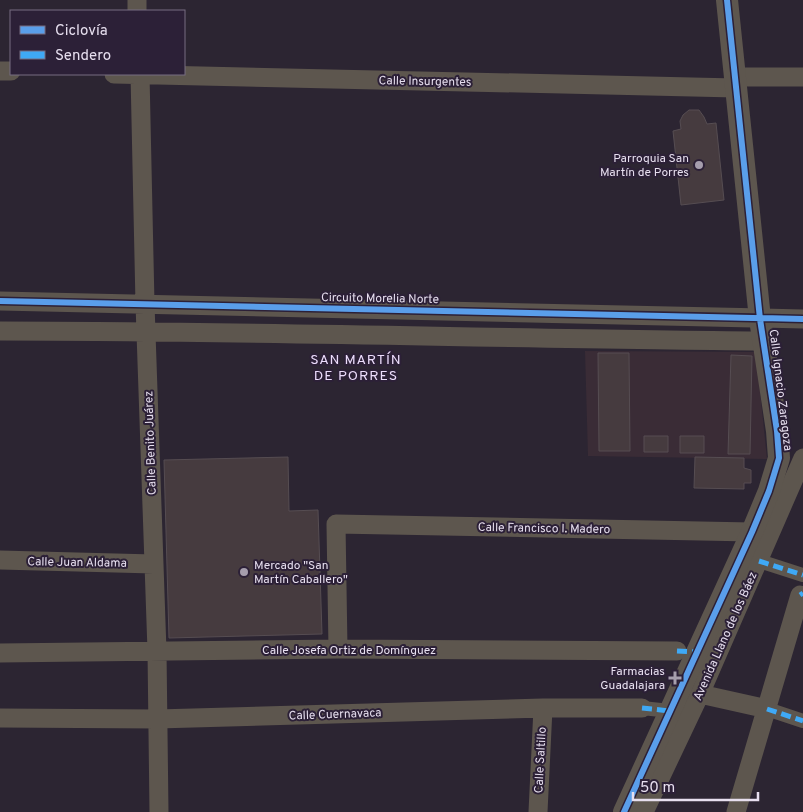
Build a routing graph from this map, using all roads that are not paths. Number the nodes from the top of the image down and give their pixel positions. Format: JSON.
{"nodes":[{"id":1,"x":727,"y":0,"type":"edge"},
{"id":2,"x":140,"y":75,"type":"edge"},
{"id":3,"x":185,"y":75,"type":"edge"},
{"id":4,"x":803,"y":77,"type":"edge"},
{"id":5,"x":736,"y":83,"type":"junction"},
{"id":6,"x":0,"y":301,"type":"edge"},
{"id":7,"x":145,"y":304,"type":"junction"},
{"id":8,"x":654,"y":316,"type":"junction"},
{"id":9,"x":760,"y":319,"type":"junction"},
{"id":10,"x":803,"y":319,"type":"edge"},
{"id":11,"x":0,"y":331,"type":"edge"},
{"id":12,"x":146,"y":331,"type":"junction"},
{"id":13,"x":655,"y":340,"type":"junction"},
{"id":14,"x":763,"y":341,"type":"junction"},
{"id":15,"x":803,"y":460,"type":"edge"},
{"id":16,"x":752,"y":532,"type":"junction"},
{"id":17,"x":0,"y":560,"type":"edge"},
{"id":18,"x":759,"y":561,"type":"junction"},
{"id":19,"x":154,"y":564,"type":"junction"},
{"id":20,"x":803,"y":575,"type":"edge"},
{"id":21,"x":802,"y":594,"type":"edge"},
{"id":22,"x":338,"y":649,"type":"junction"},
{"id":23,"x":157,"y":651,"type":"junction"},
{"id":24,"x":688,"y":652,"type":"junction"},
{"id":25,"x":0,"y":653,"type":"edge"},
{"id":26,"x":700,"y":694,"type":"junction"},
{"id":27,"x":543,"y":708,"type":"junction"},
{"id":28,"x":642,"y":708,"type":"joint"},
{"id":29,"x":767,"y":708,"type":"junction"},
{"id":30,"x":670,"y":711,"type":"junction"},
{"id":31,"x":0,"y":718,"type":"edge"},
{"id":32,"x":158,"y":719,"type":"junction"},
{"id":33,"x":803,"y":721,"type":"edge"},
{"id":34,"x":160,"y":812,"type":"edge"},
{"id":35,"x":538,"y":812,"type":"edge"},
{"id":36,"x":624,"y":812,"type":"edge"},
{"id":37,"x":644,"y":812,"type":"edge"},
{"id":38,"x":736,"y":812,"type":"edge"}],
"edges":[{"from":1,"to":5,"type":"street","name":"Calle Ignacio Zaragoza"},
{"from":2,"to":7,"type":"street","name":"Calle Benito Juárez"},
{"from":3,"to":5,"type":"street","name":"Calle Insurgentes"},
{"from":4,"to":5,"type":"street","name":"Calle Insurgentes"},
{"from":5,"to":9,"type":"street","name":"Calle Ignacio Zaragoza"},
{"from":6,"to":7,"type":"street","name":"Circuito Morelia Norte"},
{"from":7,"to":8,"type":"street","name":"Circuito Morelia Norte"},
{"from":7,"to":12,"type":"street","name":"Calle Benito Juárez"},
{"from":8,"to":9,"type":"street","name":"Circuito Morelia Norte"},
{"from":8,"to":13,"type":"street"},
{"from":9,"to":10,"type":"street","name":"Circuito Morelia Norte"},
{"from":9,"to":14,"type":"street","name":"Calle Ignacio Zaragoza"},
{"from":11,"to":12,"type":"street"},
{"from":12,"to":13,"type":"street"},
{"from":12,"to":19,"type":"street","name":"Calle Benito Juárez"},
{"from":13,"to":14,"type":"street"},
{"from":14,"to":16,"type":"street","name":"Calle Ignacio Zaragoza"},
{"from":15,"to":18,"type":"street","name":"Avenida Llano de los Báez"},
{"from":16,"to":22,"type":"street","name":"Calle Francisco I. Madero"},
{"from":16,"to":24,"type":"street","name":"Calle Ignacio Zaragoza"},
{"from":17,"to":19,"type":"street","name":"Calle Juan Aldama"},
{"from":18,"to":20,"type":"street"},
{"from":18,"to":26,"type":"street","name":"Avenida Llano de los Báez"},
{"from":19,"to":23,"type":"street","name":"Calle Benito Juárez"},
{"from":21,"to":29,"type":"street"},
{"from":22,"to":23,"type":"street","name":"Calle Josefa Ortiz de Domínguez"},
{"from":22,"to":24,"type":"street","name":"Calle Josefa Ortiz de Domínguez"},
{"from":23,"to":25,"type":"street","name":"Calle Josefa Ortiz de Domínguez"},
{"from":23,"to":32,"type":"street","name":"Calle Benito Juárez"},
{"from":24,"to":30,"type":"street","name":"Calle Ignacio Zaragoza"},
{"from":26,"to":29,"type":"street"},
{"from":26,"to":37,"type":"street","name":"Avenida Llano de los Báez"},
{"from":27,"to":28,"type":"street","name":"Calle Cuernavaca"},
{"from":27,"to":32,"type":"street","name":"Calle Cuernavaca"},
{"from":27,"to":35,"type":"street","name":"Calle Saltillo"},
{"from":28,"to":30,"type":"street","name":"Calle Cuernavaca"},
{"from":29,"to":33,"type":"street"},
{"from":29,"to":38,"type":"street"},
{"from":30,"to":36,"type":"street","name":"Calle Ignacio Zaragoza"},
{"from":31,"to":32,"type":"street","name":"Calle Cuernavaca"},
{"from":32,"to":34,"type":"street","name":"Calle Benito Juárez"}]}
